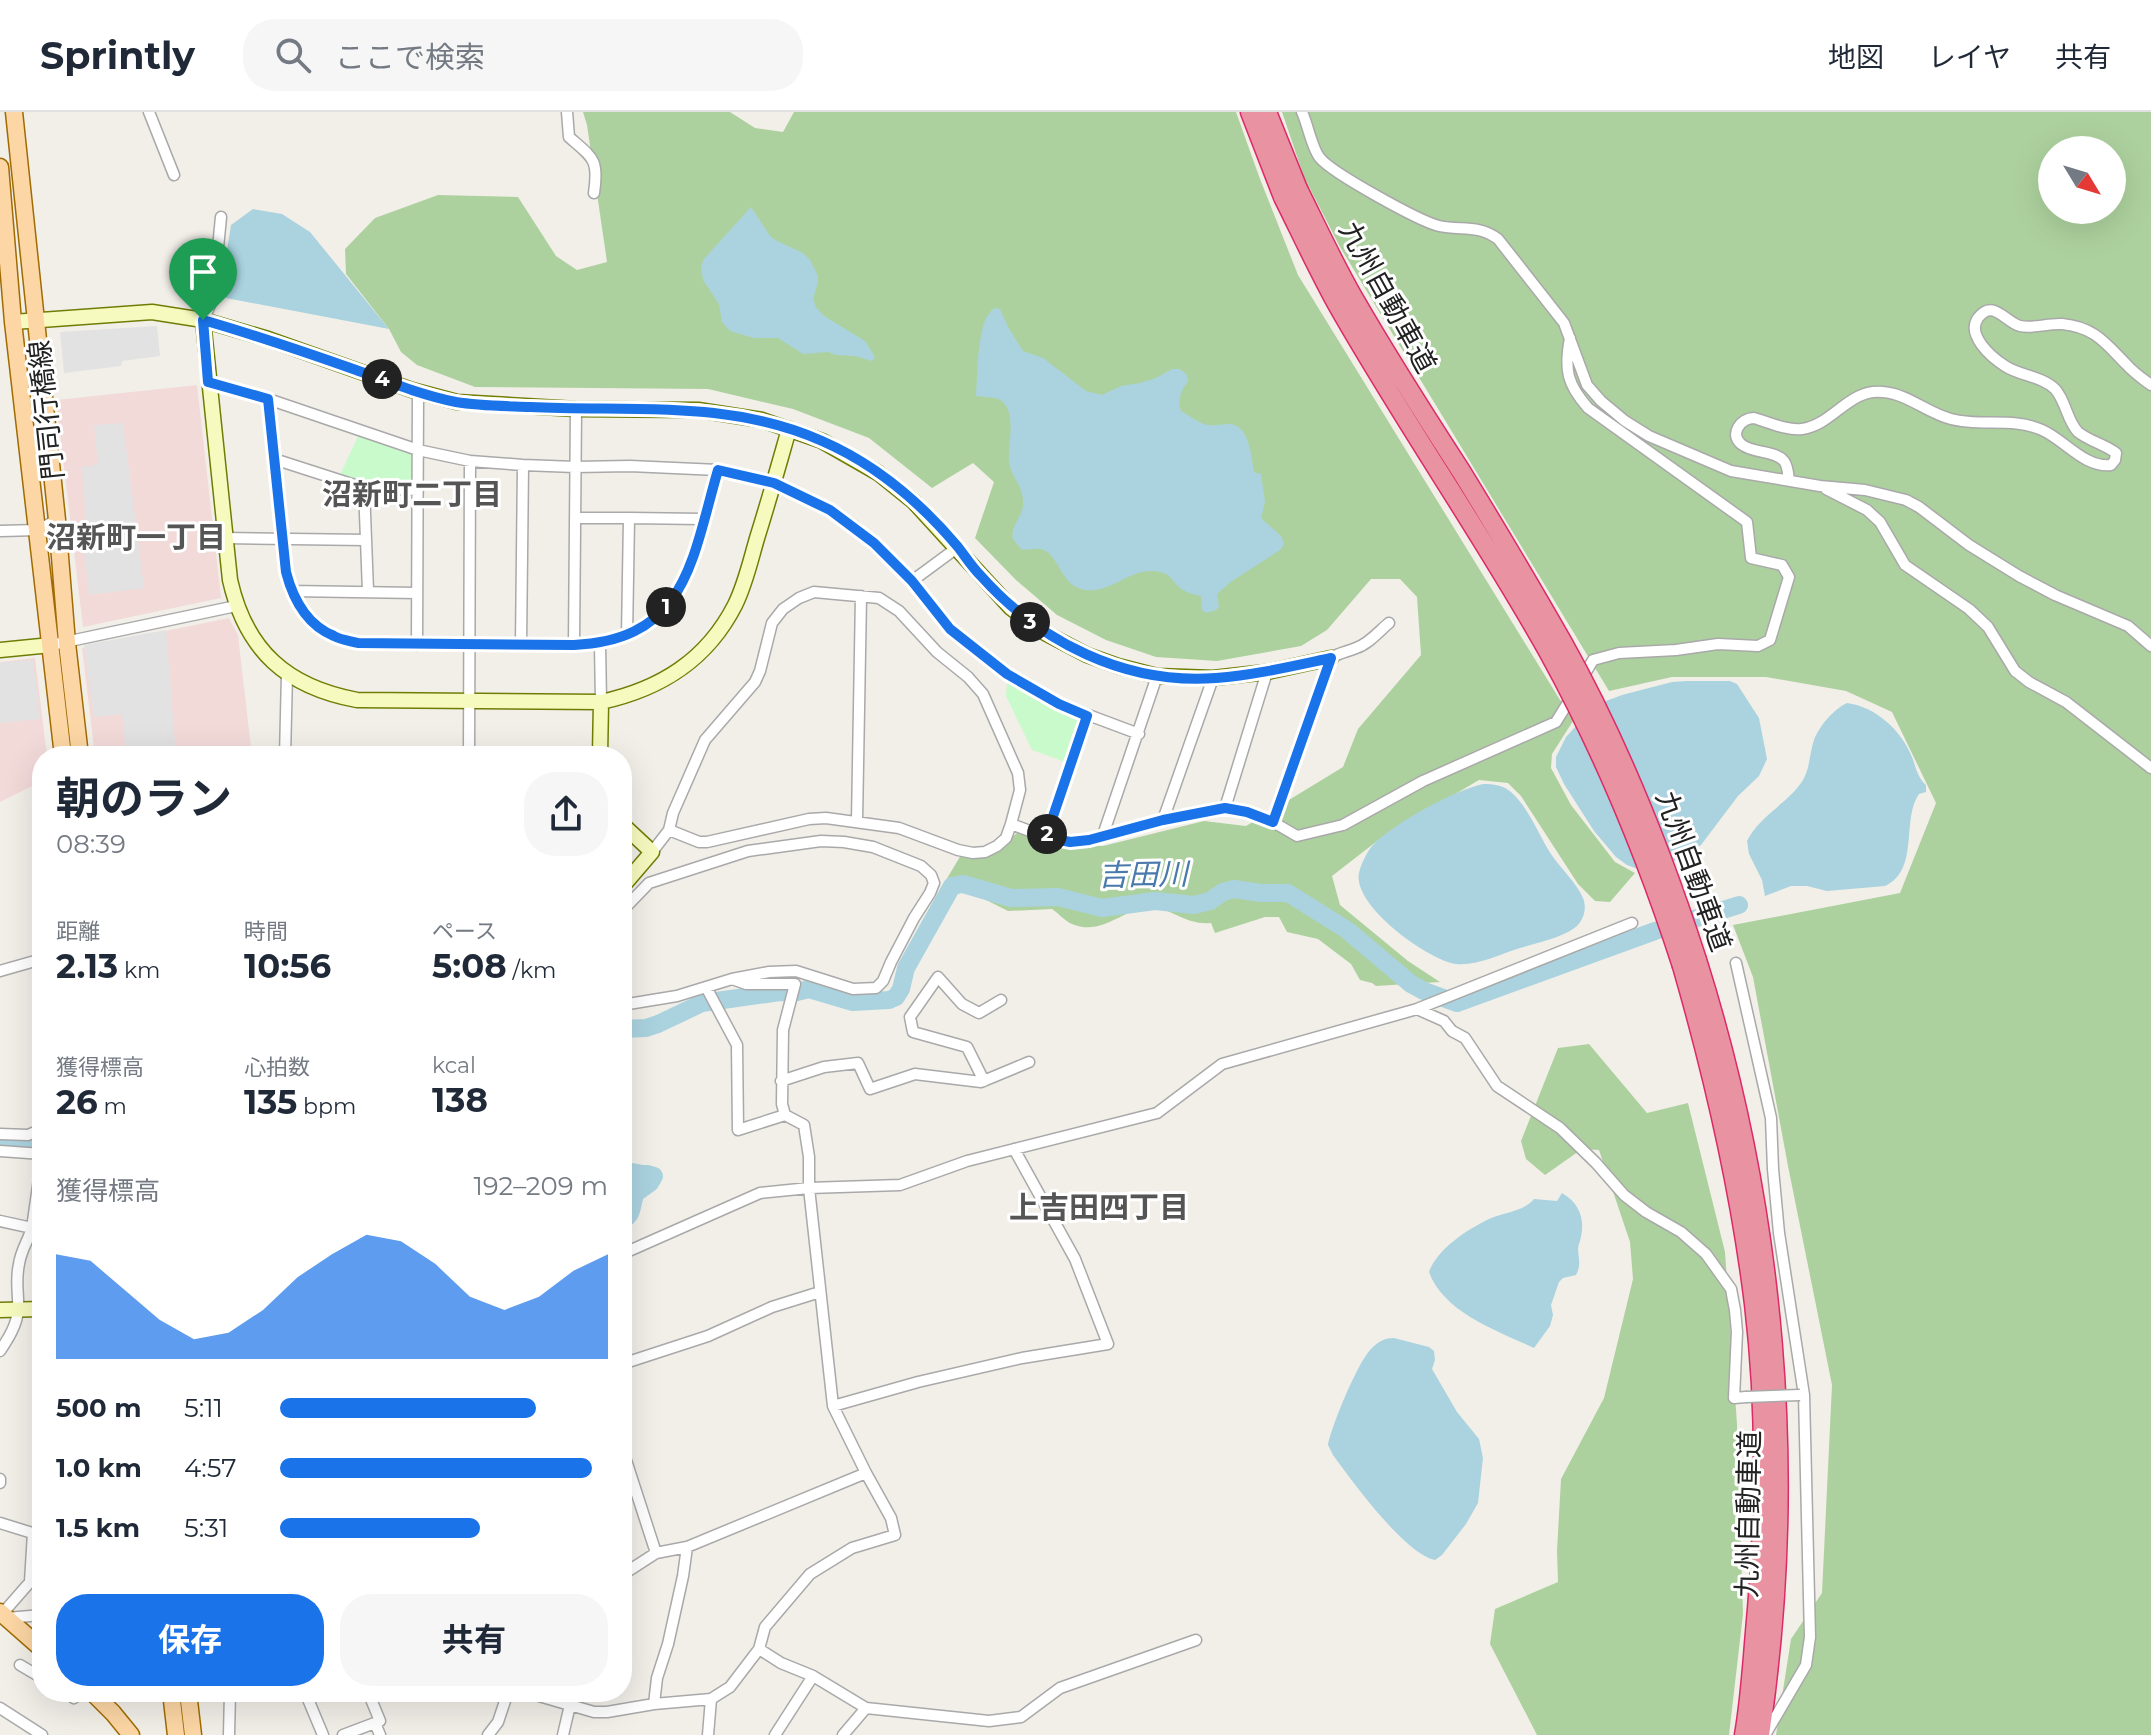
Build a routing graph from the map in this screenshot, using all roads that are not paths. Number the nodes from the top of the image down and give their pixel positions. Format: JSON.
{"nodes":[{"id":1,"x":14,"y":112,"type":"edge"},
{"id":2,"x":149,"y":112,"type":"edge"},
{"id":3,"x":567,"y":112,"type":"edge"},
{"id":4,"x":1250,"y":112,"type":"edge"},
{"id":5,"x":1267,"y":112,"type":"edge"},
{"id":6,"x":1302,"y":112,"type":"edge"},
{"id":7,"x":0,"y":167,"type":"edge"},
{"id":8,"x":174,"y":175,"type":"dead end"},
{"id":9,"x":594,"y":193,"type":"dead end"},
{"id":10,"x":1291,"y":193,"type":"junction"},
{"id":11,"x":221,"y":217,"type":"dead end"},
{"id":12,"x":203,"y":320,"type":"junction"},
{"id":13,"x":36,"y":321,"type":"junction"},
{"id":14,"x":13,"y":322,"type":"junction"},
{"id":15,"x":1570,"y":338,"type":"junction"},
{"id":16,"x":208,"y":382,"type":"junction"},
{"id":17,"x":2151,"y":385,"type":"edge"},
{"id":18,"x":418,"y":392,"type":"junction"},
{"id":19,"x":268,"y":399,"type":"junction"},
{"id":20,"x":576,"y":409,"type":"junction"},
{"id":21,"x":789,"y":429,"type":"junction"},
{"id":22,"x":418,"y":450,"type":"junction"},
{"id":23,"x":274,"y":459,"type":"junction"},
{"id":24,"x":470,"y":461,"type":"junction"},
{"id":25,"x":523,"y":465,"type":"junction"},
{"id":26,"x":575,"y":467,"type":"junction"},
{"id":27,"x":718,"y":470,"type":"junction"},
{"id":28,"x":1789,"y":480,"type":"junction"},
{"id":29,"x":774,"y":483,"type":"junction"},
{"id":30,"x":1820,"y":486,"type":"junction"},
{"id":31,"x":364,"y":488,"type":"junction"},
{"id":32,"x":418,"y":490,"type":"junction"},
{"id":33,"x":575,"y":518,"type":"junction"},
{"id":34,"x":629,"y":518,"type":"junction"},
{"id":35,"x":703,"y":519,"type":"junction"},
{"id":36,"x":57,"y":520,"type":"junction"},
{"id":37,"x":38,"y":530,"type":"junction"},
{"id":38,"x":0,"y":531,"type":"edge"},
{"id":39,"x":225,"y":538,"type":"junction"},
{"id":40,"x":283,"y":539,"type":"junction"},
{"id":41,"x":366,"y":540,"type":"junction"},
{"id":42,"x":958,"y":547,"type":"junction"},
{"id":43,"x":912,"y":581,"type":"junction"},
{"id":44,"x":291,"y":591,"type":"junction"},
{"id":45,"x":368,"y":591,"type":"junction"},
{"id":46,"x":417,"y":593,"type":"junction"},
{"id":47,"x":861,"y":596,"type":"junction"},
{"id":48,"x":236,"y":606,"type":"junction"},
{"id":49,"x":1389,"y":623,"type":"dead end"},
{"id":50,"x":627,"y":636,"type":"junction"},
{"id":51,"x":59,"y":644,"type":"junction"},
{"id":52,"x":600,"y":644,"type":"junction"},
{"id":53,"x":417,"y":645,"type":"junction"},
{"id":54,"x":469,"y":645,"type":"junction"},
{"id":55,"x":521,"y":645,"type":"junction"},
{"id":56,"x":574,"y":645,"type":"junction"},
{"id":57,"x":2151,"y":646,"type":"edge"},
{"id":58,"x":0,"y":650,"type":"edge"},
{"id":59,"x":1331,"y":658,"type":"junction"},
{"id":60,"x":1267,"y":672,"type":"junction"},
{"id":61,"x":287,"y":674,"type":"junction"},
{"id":62,"x":1157,"y":676,"type":"junction"},
{"id":63,"x":1213,"y":678,"type":"junction"},
{"id":64,"x":469,"y":702,"type":"junction"},
{"id":65,"x":601,"y":702,"type":"junction"},
{"id":66,"x":1087,"y":716,"type":"junction"},
{"id":67,"x":1139,"y":734,"type":"junction"},
{"id":68,"x":63,"y":746,"type":"edge"},
{"id":69,"x":78,"y":746,"type":"edge"},
{"id":70,"x":285,"y":746,"type":"edge"},
{"id":71,"x":469,"y":746,"type":"edge"},
{"id":72,"x":600,"y":746,"type":"edge"},
{"id":73,"x":2151,"y":768,"type":"edge"},
{"id":74,"x":1225,"y":808,"type":"junction"},
{"id":75,"x":1163,"y":820,"type":"junction"},
{"id":76,"x":857,"y":821,"type":"junction"},
{"id":77,"x":1273,"y":822,"type":"junction"},
{"id":78,"x":1011,"y":824,"type":"junction"},
{"id":79,"x":669,"y":830,"type":"junction"},
{"id":80,"x":632,"y":833,"type":"edge"},
{"id":81,"x":1103,"y":835,"type":"junction"},
{"id":82,"x":1046,"y":837,"type":"junction"},
{"id":83,"x":652,"y":852,"type":"junction"},
{"id":84,"x":632,"y":875,"type":"edge"},
{"id":85,"x":632,"y":901,"type":"edge"},
{"id":86,"x":1632,"y":923,"type":"dead end"},
{"id":87,"x":32,"y":962,"type":"edge"},
{"id":88,"x":1736,"y":963,"type":"dead end"},
{"id":89,"x":0,"y":971,"type":"edge"},
{"id":90,"x":732,"y":979,"type":"junction"},
{"id":91,"x":706,"y":987,"type":"junction"},
{"id":92,"x":1001,"y":1000,"type":"dead end"},
{"id":93,"x":632,"y":1003,"type":"edge"},
{"id":94,"x":1417,"y":1009,"type":"junction"},
{"id":95,"x":1029,"y":1062,"type":"dead end"},
{"id":96,"x":781,"y":1081,"type":"junction"},
{"id":97,"x":984,"y":1081,"type":"junction"},
{"id":98,"x":785,"y":1115,"type":"junction"},
{"id":99,"x":32,"y":1133,"type":"edge"},
{"id":100,"x":0,"y":1134,"type":"edge"},
{"id":101,"x":1014,"y":1149,"type":"junction"},
{"id":102,"x":0,"y":1151,"type":"edge"},
{"id":103,"x":32,"y":1155,"type":"edge"},
{"id":104,"x":809,"y":1188,"type":"junction"},
{"id":105,"x":0,"y":1221,"type":"edge"},
{"id":106,"x":32,"y":1228,"type":"joint"},
{"id":107,"x":632,"y":1250,"type":"edge"},
{"id":108,"x":820,"y":1292,"type":"junction"},
{"id":109,"x":18,"y":1309,"type":"junction"},
{"id":110,"x":32,"y":1309,"type":"edge"},
{"id":111,"x":0,"y":1310,"type":"edge"},
{"id":112,"x":0,"y":1351,"type":"edge"},
{"id":113,"x":632,"y":1361,"type":"edge"},
{"id":114,"x":1802,"y":1395,"type":"junction"},
{"id":115,"x":833,"y":1406,"type":"junction"},
{"id":116,"x":866,"y":1473,"type":"junction"},
{"id":117,"x":632,"y":1479,"type":"edge"},
{"id":118,"x":0,"y":1523,"type":"edge"},
{"id":119,"x":32,"y":1533,"type":"edge"},
{"id":120,"x":687,"y":1547,"type":"junction"},
{"id":121,"x":656,"y":1553,"type":"junction"},
{"id":122,"x":32,"y":1568,"type":"edge"},
{"id":123,"x":632,"y":1569,"type":"edge"},
{"id":124,"x":3,"y":1615,"type":"edge"},
{"id":125,"x":32,"y":1615,"type":"edge"},
{"id":126,"x":1764,"y":1634,"type":"junction"},
{"id":127,"x":32,"y":1640,"type":"edge"},
{"id":128,"x":1196,"y":1640,"type":"dead end"},
{"id":129,"x":759,"y":1649,"type":"junction"},
{"id":130,"x":20,"y":1665,"type":"dead end"},
{"id":131,"x":32,"y":1672,"type":"edge"},
{"id":132,"x":813,"y":1676,"type":"junction"},
{"id":133,"x":711,"y":1699,"type":"junction"},
{"id":134,"x":102,"y":1702,"type":"edge"},
{"id":135,"x":172,"y":1702,"type":"edge"},
{"id":136,"x":189,"y":1702,"type":"edge"},
{"id":137,"x":230,"y":1702,"type":"edge"},
{"id":138,"x":309,"y":1702,"type":"edge"},
{"id":139,"x":372,"y":1702,"type":"edge"},
{"id":140,"x":503,"y":1702,"type":"edge"},
{"id":141,"x":560,"y":1702,"type":"edge"},
{"id":142,"x":654,"y":1704,"type":"junction"},
{"id":143,"x":570,"y":1705,"type":"junction"},
{"id":144,"x":0,"y":1708,"type":"edge"},
{"id":145,"x":866,"y":1708,"type":"junction"},
{"id":146,"x":498,"y":1722,"type":"junction"},
{"id":147,"x":375,"y":1723,"type":"junction"},
{"id":148,"x":42,"y":1735,"type":"edge"},
{"id":149,"x":131,"y":1735,"type":"edge"},
{"id":150,"x":176,"y":1735,"type":"edge"},
{"id":151,"x":193,"y":1735,"type":"edge"},
{"id":152,"x":229,"y":1735,"type":"edge"},
{"id":153,"x":323,"y":1735,"type":"edge"},
{"id":154,"x":343,"y":1735,"type":"edge"},
{"id":155,"x":380,"y":1735,"type":"edge"},
{"id":156,"x":488,"y":1735,"type":"edge"},
{"id":157,"x":502,"y":1735,"type":"edge"},
{"id":158,"x":563,"y":1735,"type":"edge"},
{"id":159,"x":708,"y":1735,"type":"edge"},
{"id":160,"x":775,"y":1735,"type":"edge"},
{"id":161,"x":843,"y":1735,"type":"edge"},
{"id":162,"x":1744,"y":1735,"type":"edge"},
{"id":163,"x":1762,"y":1735,"type":"edge"}],
"edges":[{"from":1,"to":13,"type":"main road","name":"門司行橋線"},
{"from":2,"to":8,"type":"street"},
{"from":3,"to":9,"type":"street"},
{"from":4,"to":10,"type":"highway","name":"九州自動車道"},
{"from":5,"to":10,"type":"highway","name":"九州自動車道"},
{"from":6,"to":15,"type":"street"},
{"from":7,"to":14,"type":"main road","name":"門司行橋線"},
{"from":10,"to":126,"type":"highway","name":"九州自動車道","bridge":true},
{"from":11,"to":12,"type":"street"},
{"from":12,"to":13,"type":"street"},
{"from":12,"to":16,"type":"street"},
{"from":12,"to":18,"type":"street"},
{"from":13,"to":14,"type":"street"},
{"from":13,"to":36,"type":"main road","name":"門司行橋線"},
{"from":14,"to":37,"type":"main road","name":"門司行橋線"},
{"from":15,"to":28,"type":"street"},
{"from":15,"to":77,"type":"street"},
{"from":16,"to":19,"type":"street"},
{"from":16,"to":39,"type":"street"},
{"from":17,"to":28,"type":"street"},
{"from":18,"to":20,"type":"street"},
{"from":18,"to":22,"type":"street"},
{"from":19,"to":22,"type":"street"},
{"from":19,"to":23,"type":"street"},
{"from":20,"to":21,"type":"street"},
{"from":20,"to":26,"type":"street"},
{"from":21,"to":29,"type":"street"},
{"from":21,"to":42,"type":"street"},
{"from":22,"to":24,"type":"street"},
{"from":22,"to":32,"type":"street"},
{"from":23,"to":31,"type":"street"},
{"from":23,"to":40,"type":"street"},
{"from":24,"to":25,"type":"street"},
{"from":24,"to":54,"type":"street"},
{"from":25,"to":26,"type":"street"},
{"from":25,"to":55,"type":"street"},
{"from":26,"to":27,"type":"street"},
{"from":26,"to":33,"type":"street"},
{"from":27,"to":29,"type":"street"},
{"from":27,"to":35,"type":"street"},
{"from":28,"to":30,"type":"street"},
{"from":29,"to":43,"type":"street"},
{"from":29,"to":65,"type":"street"},
{"from":30,"to":57,"type":"street"},
{"from":30,"to":73,"type":"street"},
{"from":31,"to":32,"type":"street"},
{"from":31,"to":41,"type":"street"},
{"from":32,"to":46,"type":"street"},
{"from":33,"to":34,"type":"street"},
{"from":33,"to":56,"type":"street"},
{"from":34,"to":35,"type":"street"},
{"from":34,"to":50,"type":"street"},
{"from":35,"to":50,"type":"street"},
{"from":36,"to":37,"type":"street"},
{"from":36,"to":51,"type":"main road","name":"門司行橋線"},
{"from":37,"to":38,"type":"street"},
{"from":37,"to":51,"type":"main road","name":"門司行橋線"},
{"from":39,"to":40,"type":"street"},
{"from":39,"to":48,"type":"street"},
{"from":40,"to":41,"type":"street"},
{"from":40,"to":44,"type":"street"},
{"from":41,"to":45,"type":"street"},
{"from":42,"to":43,"type":"street"},
{"from":42,"to":62,"type":"street"},
{"from":43,"to":66,"type":"street"},
{"from":44,"to":45,"type":"street"},
{"from":44,"to":53,"type":"street"},
{"from":45,"to":46,"type":"street"},
{"from":46,"to":53,"type":"street"},
{"from":47,"to":76,"type":"street"},
{"from":47,"to":78,"type":"street"},
{"from":47,"to":79,"type":"street"},
{"from":48,"to":51,"type":"street"},
{"from":48,"to":61,"type":"street"},
{"from":49,"to":59,"type":"street"},
{"from":50,"to":52,"type":"street"},
{"from":51,"to":58,"type":"street"},
{"from":51,"to":68,"type":"main road","name":"門司行橋線"},
{"from":51,"to":69,"type":"main road","name":"門司行橋線"},
{"from":52,"to":56,"type":"street"},
{"from":52,"to":65,"type":"street"},
{"from":53,"to":54,"type":"street"},
{"from":54,"to":55,"type":"street"},
{"from":54,"to":64,"type":"street"},
{"from":55,"to":56,"type":"street"},
{"from":59,"to":60,"type":"street"},
{"from":59,"to":77,"type":"street"},
{"from":60,"to":63,"type":"street"},
{"from":60,"to":74,"type":"street"},
{"from":61,"to":64,"type":"street"},
{"from":61,"to":70,"type":"street"},
{"from":62,"to":63,"type":"street"},
{"from":62,"to":67,"type":"street"},
{"from":63,"to":75,"type":"street"},
{"from":64,"to":65,"type":"street"},
{"from":64,"to":71,"type":"street"},
{"from":65,"to":72,"type":"street"},
{"from":66,"to":67,"type":"street"},
{"from":66,"to":82,"type":"street"},
{"from":67,"to":81,"type":"street"},
{"from":74,"to":75,"type":"street"},
{"from":74,"to":77,"type":"street"},
{"from":75,"to":81,"type":"street"},
{"from":76,"to":78,"type":"street"},
{"from":76,"to":79,"type":"street"},
{"from":78,"to":82,"type":"street"},
{"from":79,"to":83,"type":"street"},
{"from":80,"to":83,"type":"street"},
{"from":81,"to":82,"type":"street"},
{"from":83,"to":84,"type":"street"},
{"from":85,"to":90,"type":"street"},
{"from":86,"to":94,"type":"street"},
{"from":87,"to":89,"type":"street"},
{"from":88,"to":114,"type":"street"},
{"from":90,"to":91,"type":"street"},
{"from":90,"to":96,"type":"street"},
{"from":91,"to":93,"type":"street"},
{"from":91,"to":98,"type":"street"},
{"from":92,"to":97,"type":"street"},
{"from":94,"to":101,"type":"street"},
{"from":94,"to":114,"type":"street","bridge":true},
{"from":95,"to":97,"type":"street"},
{"from":96,"to":97,"type":"street"},
{"from":96,"to":98,"type":"street"},
{"from":98,"to":104,"type":"street"},
{"from":99,"to":100,"type":"street"},
{"from":101,"to":104,"type":"street"},
{"from":101,"to":115,"type":"street"},
{"from":102,"to":103,"type":"street"},
{"from":104,"to":107,"type":"street"},
{"from":104,"to":108,"type":"street"},
{"from":105,"to":106,"type":"street"},
{"from":106,"to":109,"type":"street"},
{"from":108,"to":113,"type":"street"},
{"from":108,"to":115,"type":"street"},
{"from":109,"to":110,"type":"street"},
{"from":109,"to":111,"type":"street"},
{"from":109,"to":112,"type":"street"},
{"from":114,"to":163,"type":"street"},
{"from":115,"to":116,"type":"street"},
{"from":116,"to":120,"type":"street"},
{"from":116,"to":129,"type":"street"},
{"from":117,"to":121,"type":"street"},
{"from":118,"to":119,"type":"street"},
{"from":120,"to":121,"type":"street"},
{"from":120,"to":142,"type":"street"},
{"from":121,"to":123,"type":"street"},
{"from":122,"to":124,"type":"street"},
{"from":124,"to":125,"type":"street"},
{"from":124,"to":127,"type":"main road"},
{"from":126,"to":162,"type":"highway","name":"九州自動車道"},
{"from":126,"to":163,"type":"highway","name":"九州自動車道"},
{"from":128,"to":145,"type":"street"},
{"from":129,"to":132,"type":"street"},
{"from":129,"to":133,"type":"street"},
{"from":130,"to":131,"type":"street"},
{"from":132,"to":145,"type":"street"},
{"from":132,"to":160,"type":"street"},
{"from":133,"to":142,"type":"street"},
{"from":133,"to":159,"type":"street"},
{"from":134,"to":149,"type":"main road"},
{"from":135,"to":150,"type":"main road"},
{"from":136,"to":151,"type":"main road"},
{"from":137,"to":152,"type":"street"},
{"from":138,"to":153,"type":"street"},
{"from":139,"to":147,"type":"street"},
{"from":140,"to":146,"type":"street"},
{"from":141,"to":143,"type":"street"},
{"from":142,"to":143,"type":"street"},
{"from":143,"to":158,"type":"street"},
{"from":144,"to":148,"type":"street"},
{"from":145,"to":161,"type":"street"},
{"from":146,"to":156,"type":"street"},
{"from":146,"to":157,"type":"street"},
{"from":147,"to":154,"type":"street"},
{"from":147,"to":155,"type":"street"}]}
